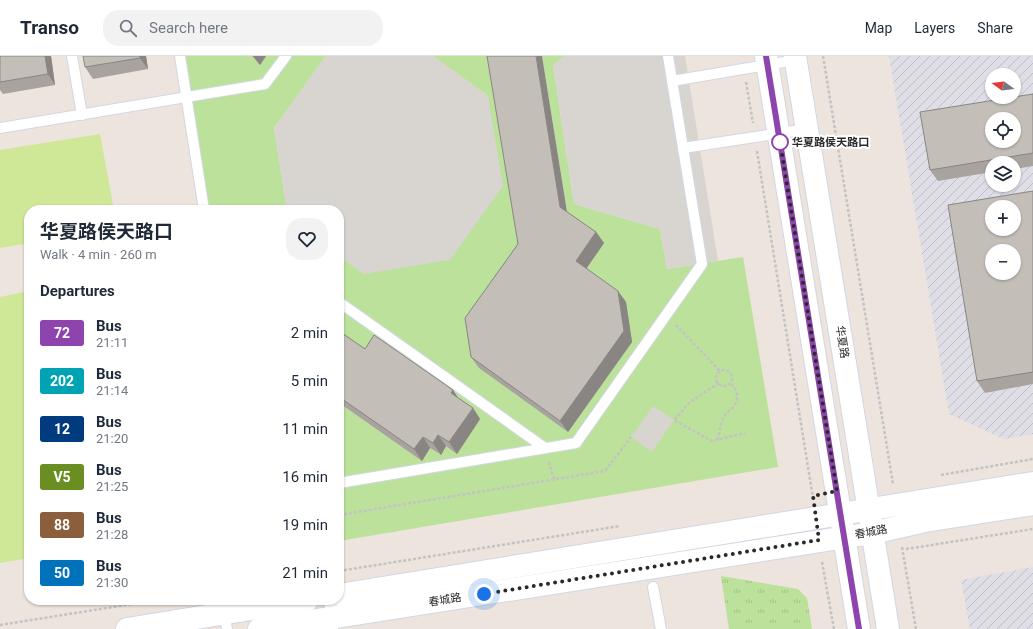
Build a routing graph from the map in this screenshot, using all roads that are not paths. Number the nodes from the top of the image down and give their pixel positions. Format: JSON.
{"nodes":[{"id":1,"x":72,"y":56,"type":"edge"},
{"id":2,"x":180,"y":56,"type":"edge"},
{"id":3,"x":286,"y":56,"type":"edge"},
{"id":4,"x":668,"y":56,"type":"edge"},
{"id":5,"x":796,"y":58,"type":"edge"},
{"id":6,"x":766,"y":61,"type":"edge"},
{"id":7,"x":672,"y":81,"type":"junction"},
{"id":8,"x":186,"y":97,"type":"junction"},
{"id":9,"x":82,"y":115,"type":"junction"},
{"id":10,"x":0,"y":128,"type":"edge"},
{"id":11,"x":808,"y":129,"type":"junction"},
{"id":12,"x":778,"y":133,"type":"junction"},
{"id":13,"x":683,"y":148,"type":"junction"},
{"id":14,"x":203,"y":205,"type":"edge"},
{"id":15,"x":344,"y":306,"type":"edge"},
{"id":16,"x":545,"y":448,"type":"junction"},
{"id":17,"x":344,"y":483,"type":"edge"},
{"id":18,"x":1033,"y":483,"type":"edge"},
{"id":19,"x":1033,"y":504,"type":"edge"},
{"id":20,"x":869,"y":510,"type":"junction"},
{"id":21,"x":840,"y":514,"type":"junction"},
{"id":22,"x":872,"y":533,"type":"junction"},
{"id":23,"x":843,"y":537,"type":"junction"},
{"id":24,"x":654,"y":587,"type":"dead end"},
{"id":25,"x":344,"y":594,"type":"edge"},
{"id":26,"x":278,"y":605,"type":"edge"},
{"id":27,"x":225,"y":614,"type":"edge"},
{"id":28,"x":331,"y":616,"type":"edge"},
{"id":29,"x":127,"y":629,"type":"edge"},
{"id":30,"x":259,"y":629,"type":"edge"},
{"id":31,"x":661,"y":629,"type":"edge"},
{"id":32,"x":859,"y":629,"type":"edge"},
{"id":33,"x":888,"y":629,"type":"edge"}],
"edges":[{"from":1,"to":9,"type":"lane"},
{"from":2,"to":8,"type":"lane"},
{"from":3,"to":8,"type":"lane"},
{"from":4,"to":7,"type":"lane"},
{"from":5,"to":6,"type":"lane"},
{"from":5,"to":11,"type":"street","name":"华夏路"},
{"from":6,"to":7,"type":"lane"},
{"from":6,"to":12,"type":"street"},
{"from":7,"to":13,"type":"lane"},
{"from":8,"to":9,"type":"lane"},
{"from":8,"to":14,"type":"lane"},
{"from":9,"to":10,"type":"lane"},
{"from":11,"to":12,"type":"lane"},
{"from":11,"to":20,"type":"street","name":"华夏路"},
{"from":12,"to":13,"type":"lane"},
{"from":12,"to":21,"type":"street"},
{"from":13,"to":16,"type":"lane"},
{"from":15,"to":16,"type":"lane"},
{"from":16,"to":17,"type":"lane"},
{"from":18,"to":20,"type":"street","name":"春城路"},
{"from":19,"to":22,"type":"street","name":"春城路"},
{"from":20,"to":21,"type":"street","name":"春城路"},
{"from":20,"to":22,"type":"street","name":"华夏路"},
{"from":21,"to":23,"type":"street"},
{"from":21,"to":25,"type":"street","name":"春城路"},
{"from":22,"to":23,"type":"street","name":"春城路"},
{"from":22,"to":33,"type":"street","name":"华夏路"},
{"from":23,"to":28,"type":"street","name":"春城路"},
{"from":23,"to":32,"type":"street"},
{"from":24,"to":31,"type":"lane"},
{"from":26,"to":27,"type":"street"},
{"from":27,"to":29,"type":"street"},
{"from":28,"to":30,"type":"street","name":"春城路"}]}
